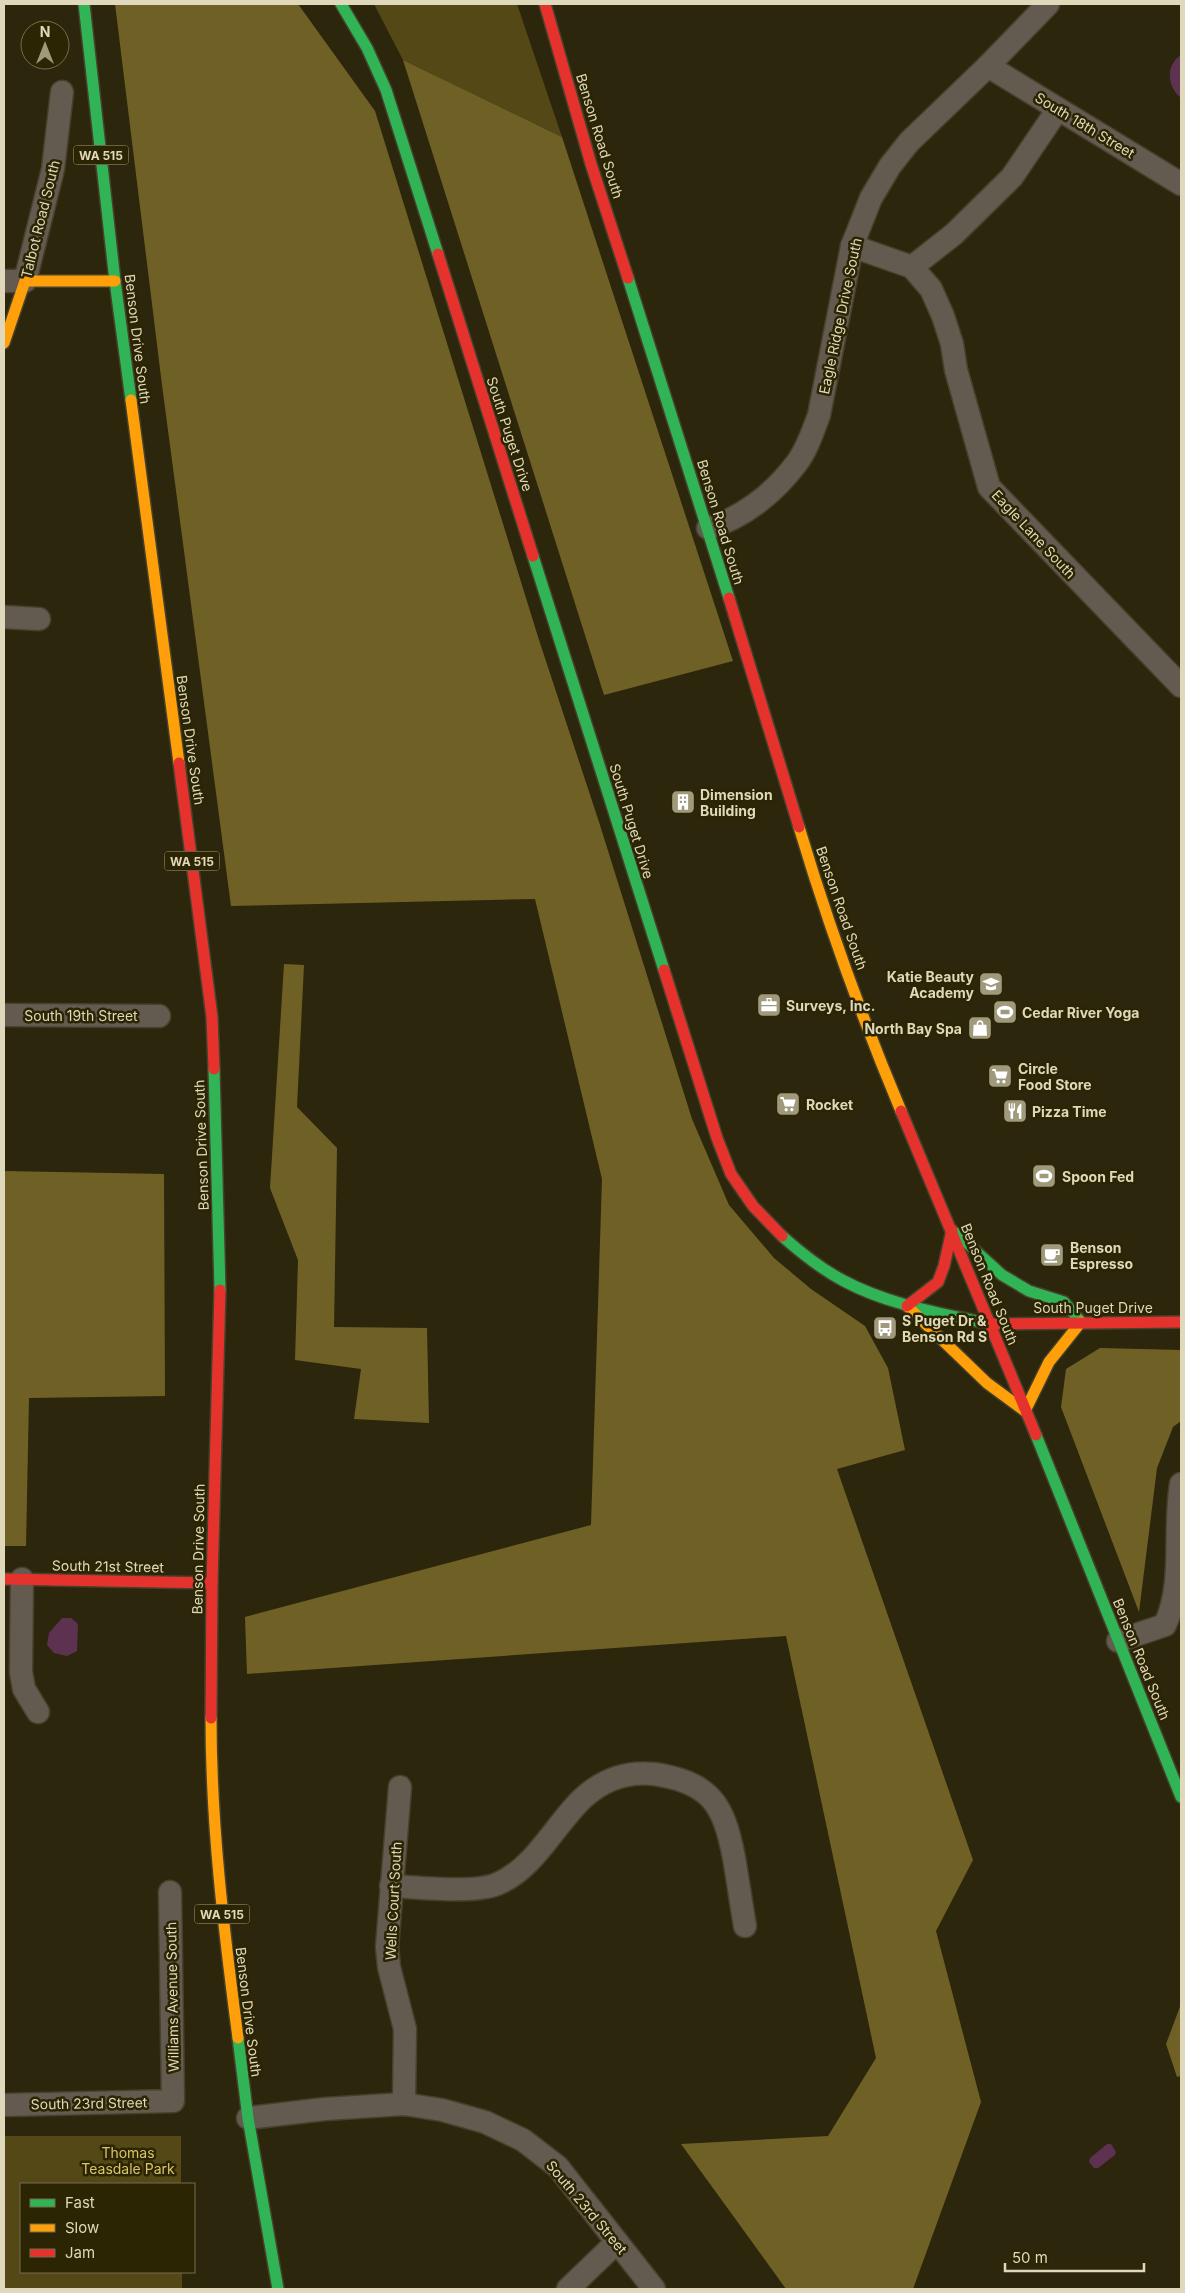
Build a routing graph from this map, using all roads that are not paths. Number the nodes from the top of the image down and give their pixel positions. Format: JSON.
{"nodes":[{"id":1,"x":84,"y":4,"type":"edge"},
{"id":2,"x":341,"y":4,"type":"edge"},
{"id":3,"x":545,"y":4,"type":"edge"},
{"id":4,"x":1048,"y":4,"type":"edge"},
{"id":5,"x":988,"y":66,"type":"junction"},
{"id":6,"x":62,"y":92,"type":"dead end"},
{"id":7,"x":1058,"y":109,"type":"junction"},
{"id":8,"x":1181,"y":184,"type":"edge"},
{"id":9,"x":852,"y":246,"type":"junction"},
{"id":10,"x":912,"y":267,"type":"junction"},
{"id":11,"x":15,"y":281,"type":"edge"},
{"id":12,"x":115,"y":281,"type":"junction"},
{"id":13,"x":4,"y":343,"type":"edge"},
{"id":14,"x":708,"y":528,"type":"junction"},
{"id":15,"x":4,"y":617,"type":"edge"},
{"id":16,"x":39,"y":619,"type":"dead end"},
{"id":17,"x":1181,"y":686,"type":"edge"},
{"id":18,"x":4,"y":1014,"type":"edge"},
{"id":19,"x":159,"y":1016,"type":"dead end"},
{"id":20,"x":952,"y":1230,"type":"junction"},
{"id":21,"x":907,"y":1306,"type":"junction"},
{"id":22,"x":1081,"y":1322,"type":"junction"},
{"id":23,"x":1181,"y":1322,"type":"edge"},
{"id":24,"x":991,"y":1324,"type":"junction"},
{"id":25,"x":1025,"y":1411,"type":"junction"},
{"id":26,"x":1181,"y":1484,"type":"edge"},
{"id":27,"x":13,"y":1579,"type":"edge"},
{"id":28,"x":212,"y":1583,"type":"junction"},
{"id":29,"x":1118,"y":1641,"type":"junction"},
{"id":30,"x":38,"y":1712,"type":"dead end"},
{"id":31,"x":400,"y":1787,"type":"dead end"},
{"id":32,"x":1181,"y":1797,"type":"edge"},
{"id":33,"x":391,"y":1886,"type":"junction"},
{"id":34,"x":170,"y":1892,"type":"dead end"},
{"id":35,"x":745,"y":1926,"type":"dead end"},
{"id":36,"x":174,"y":2101,"type":"joint"},
{"id":37,"x":4,"y":2104,"type":"edge"},
{"id":38,"x":404,"y":2104,"type":"junction"},
{"id":39,"x":248,"y":2118,"type":"junction"},
{"id":40,"x":617,"y":2242,"type":"junction"},
{"id":41,"x":278,"y":2289,"type":"edge"},
{"id":42,"x":568,"y":2289,"type":"edge"},
{"id":43,"x":654,"y":2289,"type":"edge"}],
"edges":[{"from":1,"to":12,"type":"street","name":"Benson Drive South","number":"WA 515"},
{"from":2,"to":21,"type":"street","name":"South Puget Drive"},
{"from":3,"to":14,"type":"street","name":"Benson Road South"},
{"from":4,"to":5,"type":"street","name":"Eagle Ridge Drive South"},
{"from":5,"to":7,"type":"street","name":"South 18th Street"},
{"from":5,"to":9,"type":"street","name":"Eagle Ridge Drive South"},
{"from":6,"to":11,"type":"street","name":"Talbot Road South"},
{"from":7,"to":8,"type":"street","name":"South 18th Street"},
{"from":7,"to":10,"type":"street"},
{"from":9,"to":10,"type":"street","name":"Eagle Lane South"},
{"from":9,"to":14,"type":"street","name":"Eagle Ridge Drive South"},
{"from":10,"to":17,"type":"street","name":"Eagle Lane South"},
{"from":11,"to":12,"type":"street"},
{"from":11,"to":13,"type":"street","name":"Talbot Road South"},
{"from":12,"to":28,"type":"street","name":"Benson Drive South","number":"WA 515"},
{"from":14,"to":20,"type":"street","name":"Benson Road South"},
{"from":15,"to":16,"type":"street"},
{"from":18,"to":19,"type":"street","name":"South 19th Street"},
{"from":20,"to":21,"type":"street"},
{"from":20,"to":22,"type":"street"},
{"from":20,"to":24,"type":"street","name":"Benson Road South"},
{"from":21,"to":24,"type":"street","name":"South Puget Drive"},
{"from":21,"to":25,"type":"street"},
{"from":22,"to":23,"type":"street","name":"South Puget Drive"},
{"from":22,"to":24,"type":"street","name":"South Puget Drive"},
{"from":22,"to":25,"type":"street"},
{"from":24,"to":25,"type":"street","name":"Benson Road South"},
{"from":25,"to":29,"type":"street","name":"Benson Road South"},
{"from":26,"to":29,"type":"street"},
{"from":27,"to":28,"type":"street","name":"South 21st Street"},
{"from":27,"to":30,"type":"street"},
{"from":28,"to":39,"type":"street","name":"Benson Drive South","number":"WA 515"},
{"from":29,"to":32,"type":"street","name":"Benson Road South"},
{"from":31,"to":33,"type":"street","name":"Wells Court South"},
{"from":33,"to":35,"type":"street"},
{"from":33,"to":38,"type":"street","name":"Wells Court South"},
{"from":34,"to":36,"type":"street","name":"Williams Avenue South"},
{"from":36,"to":37,"type":"street","name":"South 23rd Street"},
{"from":38,"to":39,"type":"street","name":"South 23rd Street"},
{"from":38,"to":40,"type":"street","name":"South 23rd Street"},
{"from":39,"to":41,"type":"street","name":"Benson Drive South","number":"WA 515"},
{"from":40,"to":42,"type":"street"},
{"from":40,"to":43,"type":"street","name":"South 23rd Street"}]}
